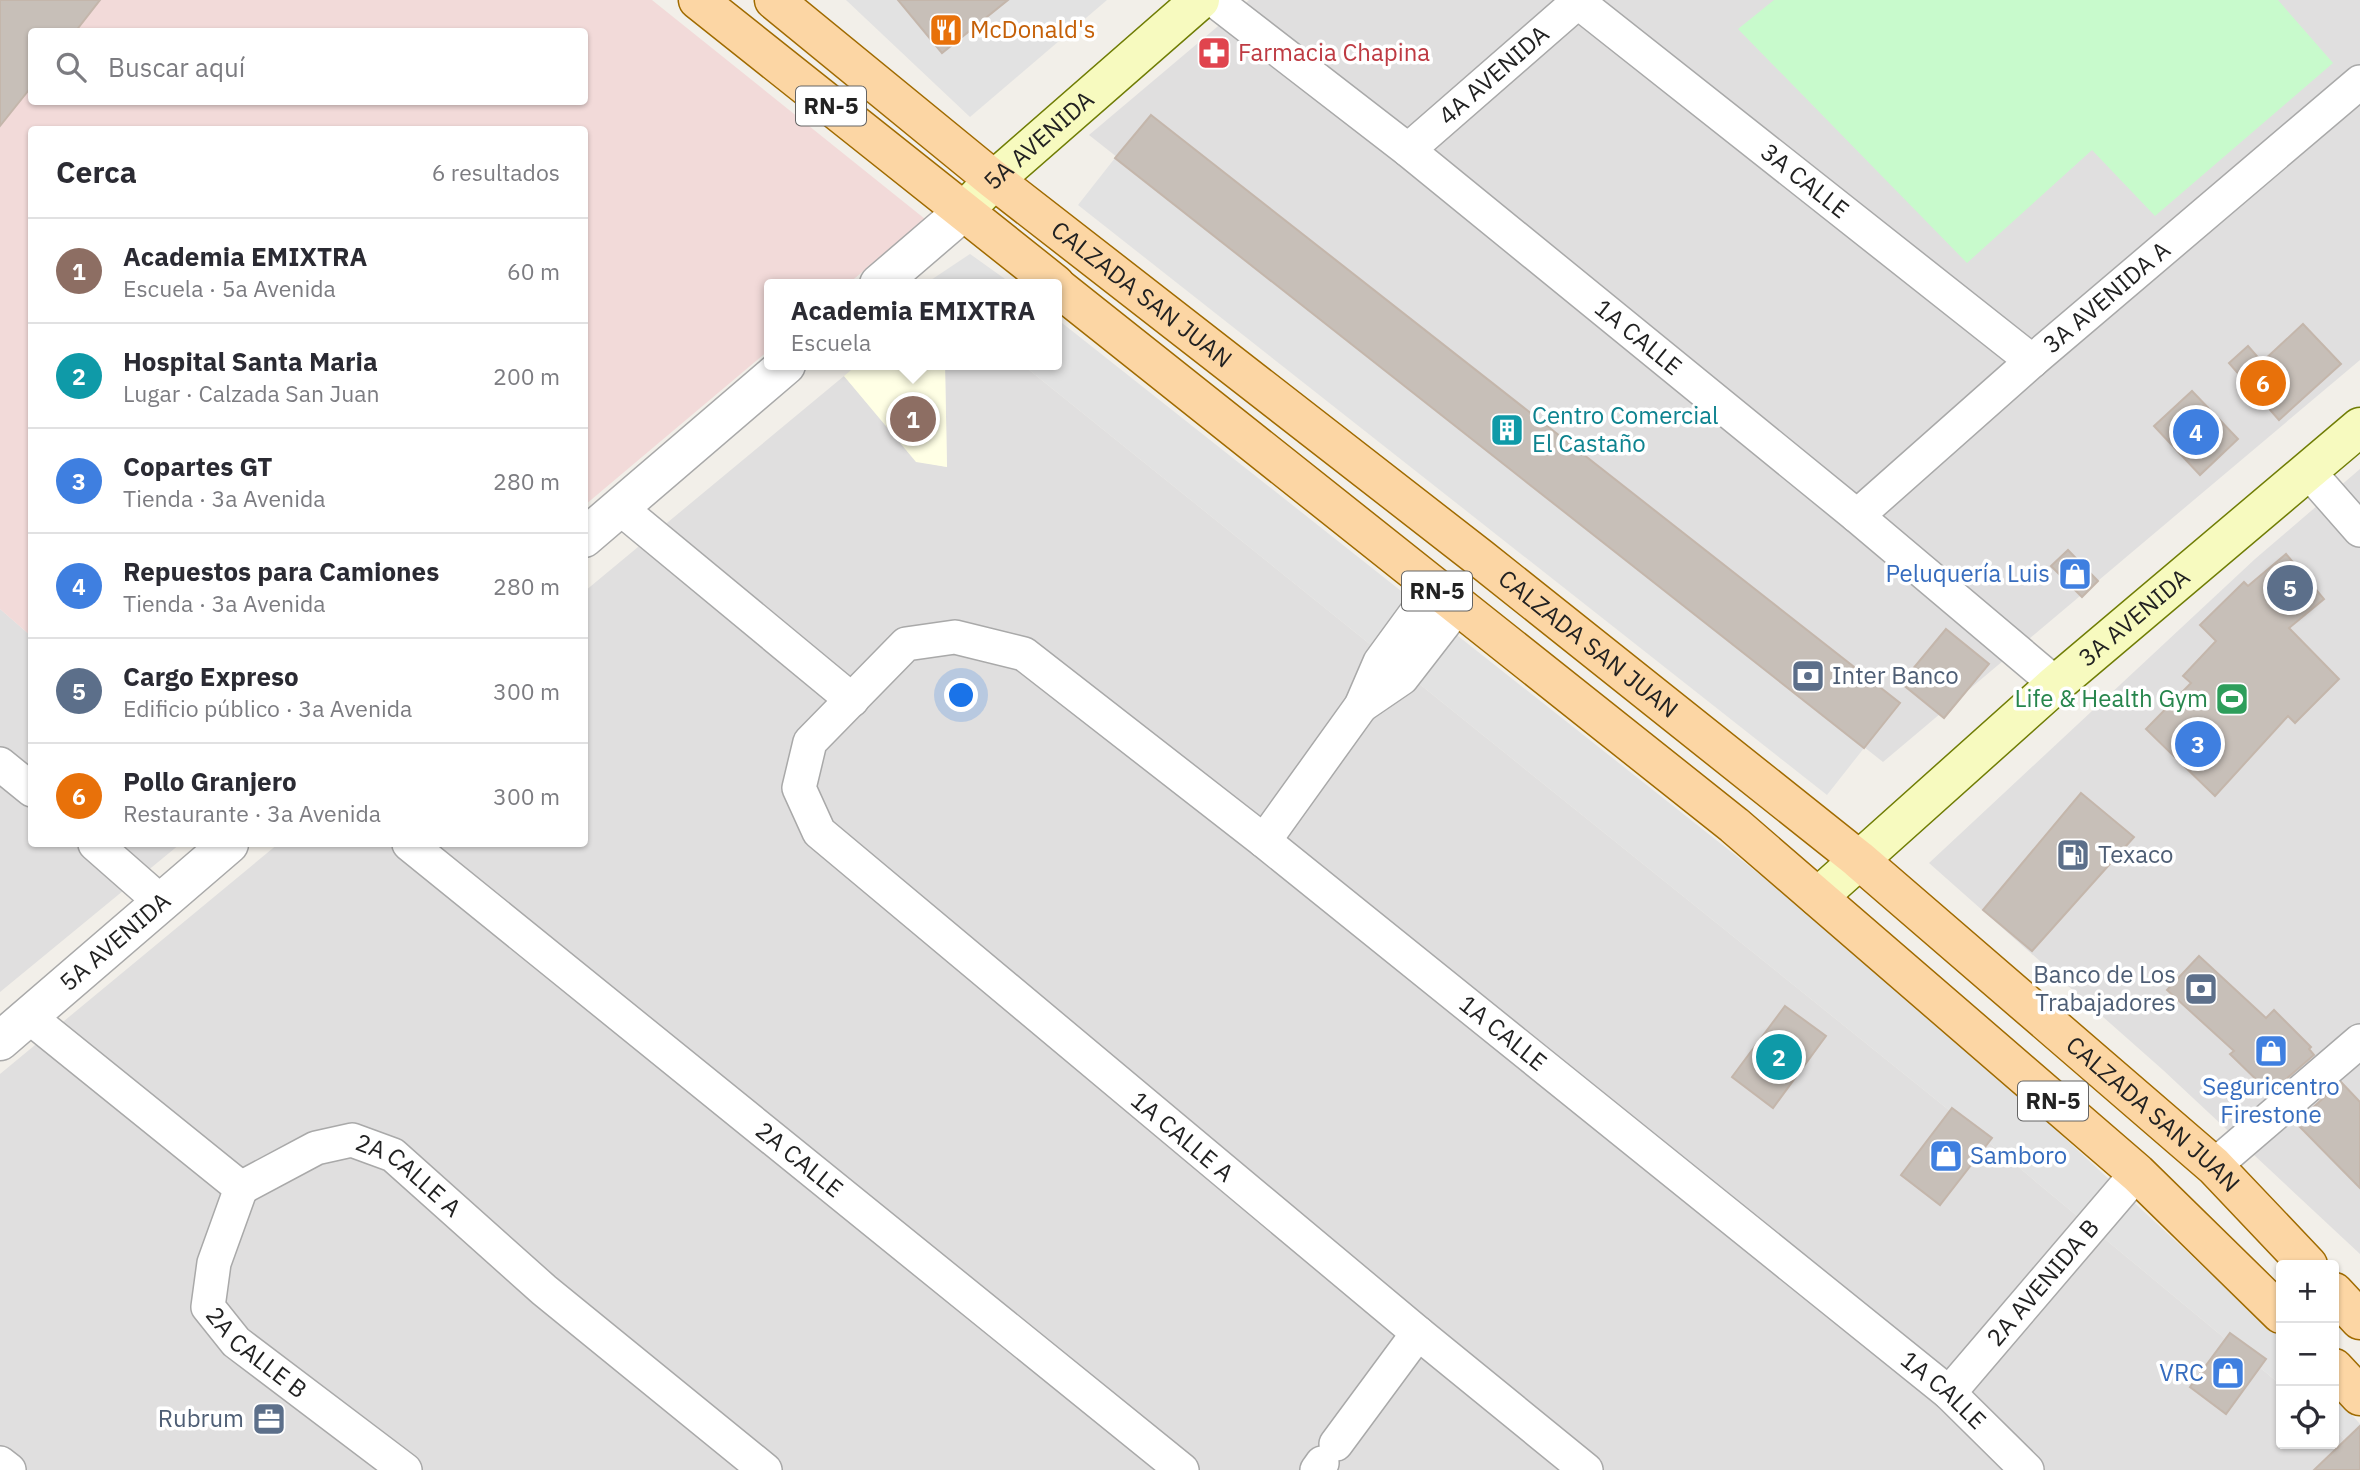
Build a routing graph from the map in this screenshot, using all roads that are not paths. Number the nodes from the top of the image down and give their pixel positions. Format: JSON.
{"nodes":[{"id":1,"x":698,"y":0,"type":"edge"},
{"id":2,"x":775,"y":0,"type":"edge"},
{"id":3,"x":1200,"y":0,"type":"edge"},
{"id":4,"x":1214,"y":0,"type":"edge"},
{"id":5,"x":1579,"y":1,"type":"edge"},
{"id":6,"x":2360,"y":82,"type":"edge"},
{"id":7,"x":1408,"y":150,"type":"junction"},
{"id":8,"x":994,"y":180,"type":"junction"},
{"id":9,"x":964,"y":211,"type":"junction"},
{"id":10,"x":885,"y":279,"type":"edge"},
{"id":11,"x":1049,"y":279,"type":"edge"},
{"id":12,"x":1062,"y":290,"type":"edge"},
{"id":13,"x":2032,"y":361,"type":"junction"},
{"id":14,"x":780,"y":370,"type":"edge"},
{"id":15,"x":2360,"y":427,"type":"edge"},
{"id":16,"x":2308,"y":471,"type":"junction"},
{"id":17,"x":620,"y":508,"type":"junction"},
{"id":18,"x":1857,"y":516,"type":"junction"},
{"id":19,"x":2360,"y":530,"type":"edge"},
{"id":20,"x":588,"y":535,"type":"edge"},
{"id":21,"x":1445,"y":597,"type":"junction"},
{"id":22,"x":2056,"y":684,"type":"junction"},
{"id":23,"x":852,"y":700,"type":"junction"},
{"id":24,"x":0,"y":764,"type":"edge"},
{"id":25,"x":28,"y":787,"type":"edge"},
{"id":26,"x":1264,"y":841,"type":"junction"},
{"id":27,"x":98,"y":847,"type":"edge"},
{"id":28,"x":225,"y":847,"type":"edge"},
{"id":29,"x":416,"y":847,"type":"edge"},
{"id":30,"x":1858,"y":859,"type":"junction"},
{"id":31,"x":1818,"y":897,"type":"junction"},
{"id":32,"x":160,"y":902,"type":"junction"},
{"id":33,"x":14,"y":1029,"type":"edge"},
{"id":34,"x":2360,"y":1041,"type":"edge"},
{"id":35,"x":2214,"y":1166,"type":"junction"},
{"id":36,"x":2137,"y":1173,"type":"junction"},
{"id":37,"x":241,"y":1188,"type":"junction"},
{"id":38,"x":2303,"y":1260,"type":"edge"},
{"id":39,"x":2339,"y":1297,"type":"edge"},
{"id":40,"x":2276,"y":1309,"type":"edge"},
{"id":41,"x":2360,"y":1320,"type":"edge"},
{"id":42,"x":1418,"y":1334,"type":"junction"},
{"id":43,"x":2339,"y":1373,"type":"edge"},
{"id":44,"x":1949,"y":1393,"type":"junction"},
{"id":45,"x":2360,"y":1396,"type":"edge"},
{"id":46,"x":1325,"y":1459,"type":"edge"},
{"id":47,"x":0,"y":1463,"type":"edge"},
{"id":48,"x":9,"y":1470,"type":"edge"},
{"id":49,"x":405,"y":1470,"type":"edge"},
{"id":50,"x":765,"y":1470,"type":"edge"},
{"id":51,"x":1182,"y":1470,"type":"edge"},
{"id":52,"x":1586,"y":1470,"type":"edge"},
{"id":53,"x":2027,"y":1470,"type":"edge"}],
"edges":[{"from":1,"to":9,"type":"main road","name":"CALZADA SAN JUAN","number":"RN-5"},
{"from":2,"to":8,"type":"main road","name":"CALZADA SAN JUAN","number":"RN-5"},
{"from":3,"to":8,"type":"main road","name":"5A AVENIDA"},
{"from":4,"to":7,"type":"street","name":"1A CALLE"},
{"from":5,"to":7,"type":"street","name":"4A AVENIDA"},
{"from":5,"to":13,"type":"street","name":"3A CALLE"},
{"from":6,"to":13,"type":"street","name":"3A AVENIDA A"},
{"from":7,"to":18,"type":"street","name":"1A CALLE"},
{"from":8,"to":9,"type":"main road","name":"5A AVENIDA"},
{"from":8,"to":30,"type":"main road","name":"CALZADA SAN JUAN","number":"RN-5"},
{"from":9,"to":10,"type":"street","name":"5A AVENIDA"},
{"from":9,"to":11,"type":"main road","name":"CALZADA SAN JUAN","number":"RN-5"},
{"from":12,"to":21,"type":"main road","name":"CALZADA SAN JUAN","number":"RN-5"},
{"from":13,"to":18,"type":"street","name":"3A AVENIDA A"},
{"from":14,"to":17,"type":"street"},
{"from":15,"to":16,"type":"main road","name":"3A AVENIDA"},
{"from":16,"to":19,"type":"street"},
{"from":16,"to":22,"type":"main road","name":"3A AVENIDA"},
{"from":17,"to":20,"type":"street"},
{"from":17,"to":23,"type":"street"},
{"from":18,"to":22,"type":"street","name":"1A CALLE"},
{"from":21,"to":26,"type":"street"},
{"from":21,"to":31,"type":"main road","name":"CALZADA SAN JUAN","number":"RN-5"},
{"from":22,"to":30,"type":"main road","name":"3A AVENIDA"},
{"from":23,"to":26,"type":"street","name":"1A CALLE"},
{"from":23,"to":42,"type":"street","name":"1A CALLE A"},
{"from":24,"to":25,"type":"street"},
{"from":26,"to":44,"type":"street","name":"1A CALLE"},
{"from":27,"to":32,"type":"street"},
{"from":28,"to":32,"type":"street","name":"5A AVENIDA"},
{"from":29,"to":51,"type":"street","name":"2A CALLE"},
{"from":30,"to":31,"type":"main road","name":"3A AVENIDA"},
{"from":30,"to":35,"type":"main road","name":"CALZADA SAN JUAN","number":"RN-5"},
{"from":31,"to":36,"type":"main road","name":"CALZADA SAN JUAN","number":"RN-5"},
{"from":32,"to":33,"type":"street","name":"5A AVENIDA"},
{"from":33,"to":37,"type":"street"},
{"from":34,"to":35,"type":"street"},
{"from":35,"to":38,"type":"main road","name":"CALZADA SAN JUAN","number":"RN-5"},
{"from":36,"to":40,"type":"main road","name":"CALZADA SAN JUAN","number":"RN-5"},
{"from":36,"to":44,"type":"street","name":"2A AVENIDA B"},
{"from":37,"to":49,"type":"street","name":"2A CALLE B"},
{"from":37,"to":50,"type":"street","name":"2A CALLE A"},
{"from":39,"to":41,"type":"main road"},
{"from":42,"to":46,"type":"street"},
{"from":42,"to":52,"type":"street","name":"1A CALLE A"},
{"from":43,"to":45,"type":"main road"},
{"from":44,"to":53,"type":"street","name":"1A CALLE"},
{"from":47,"to":48,"type":"street"}]}
